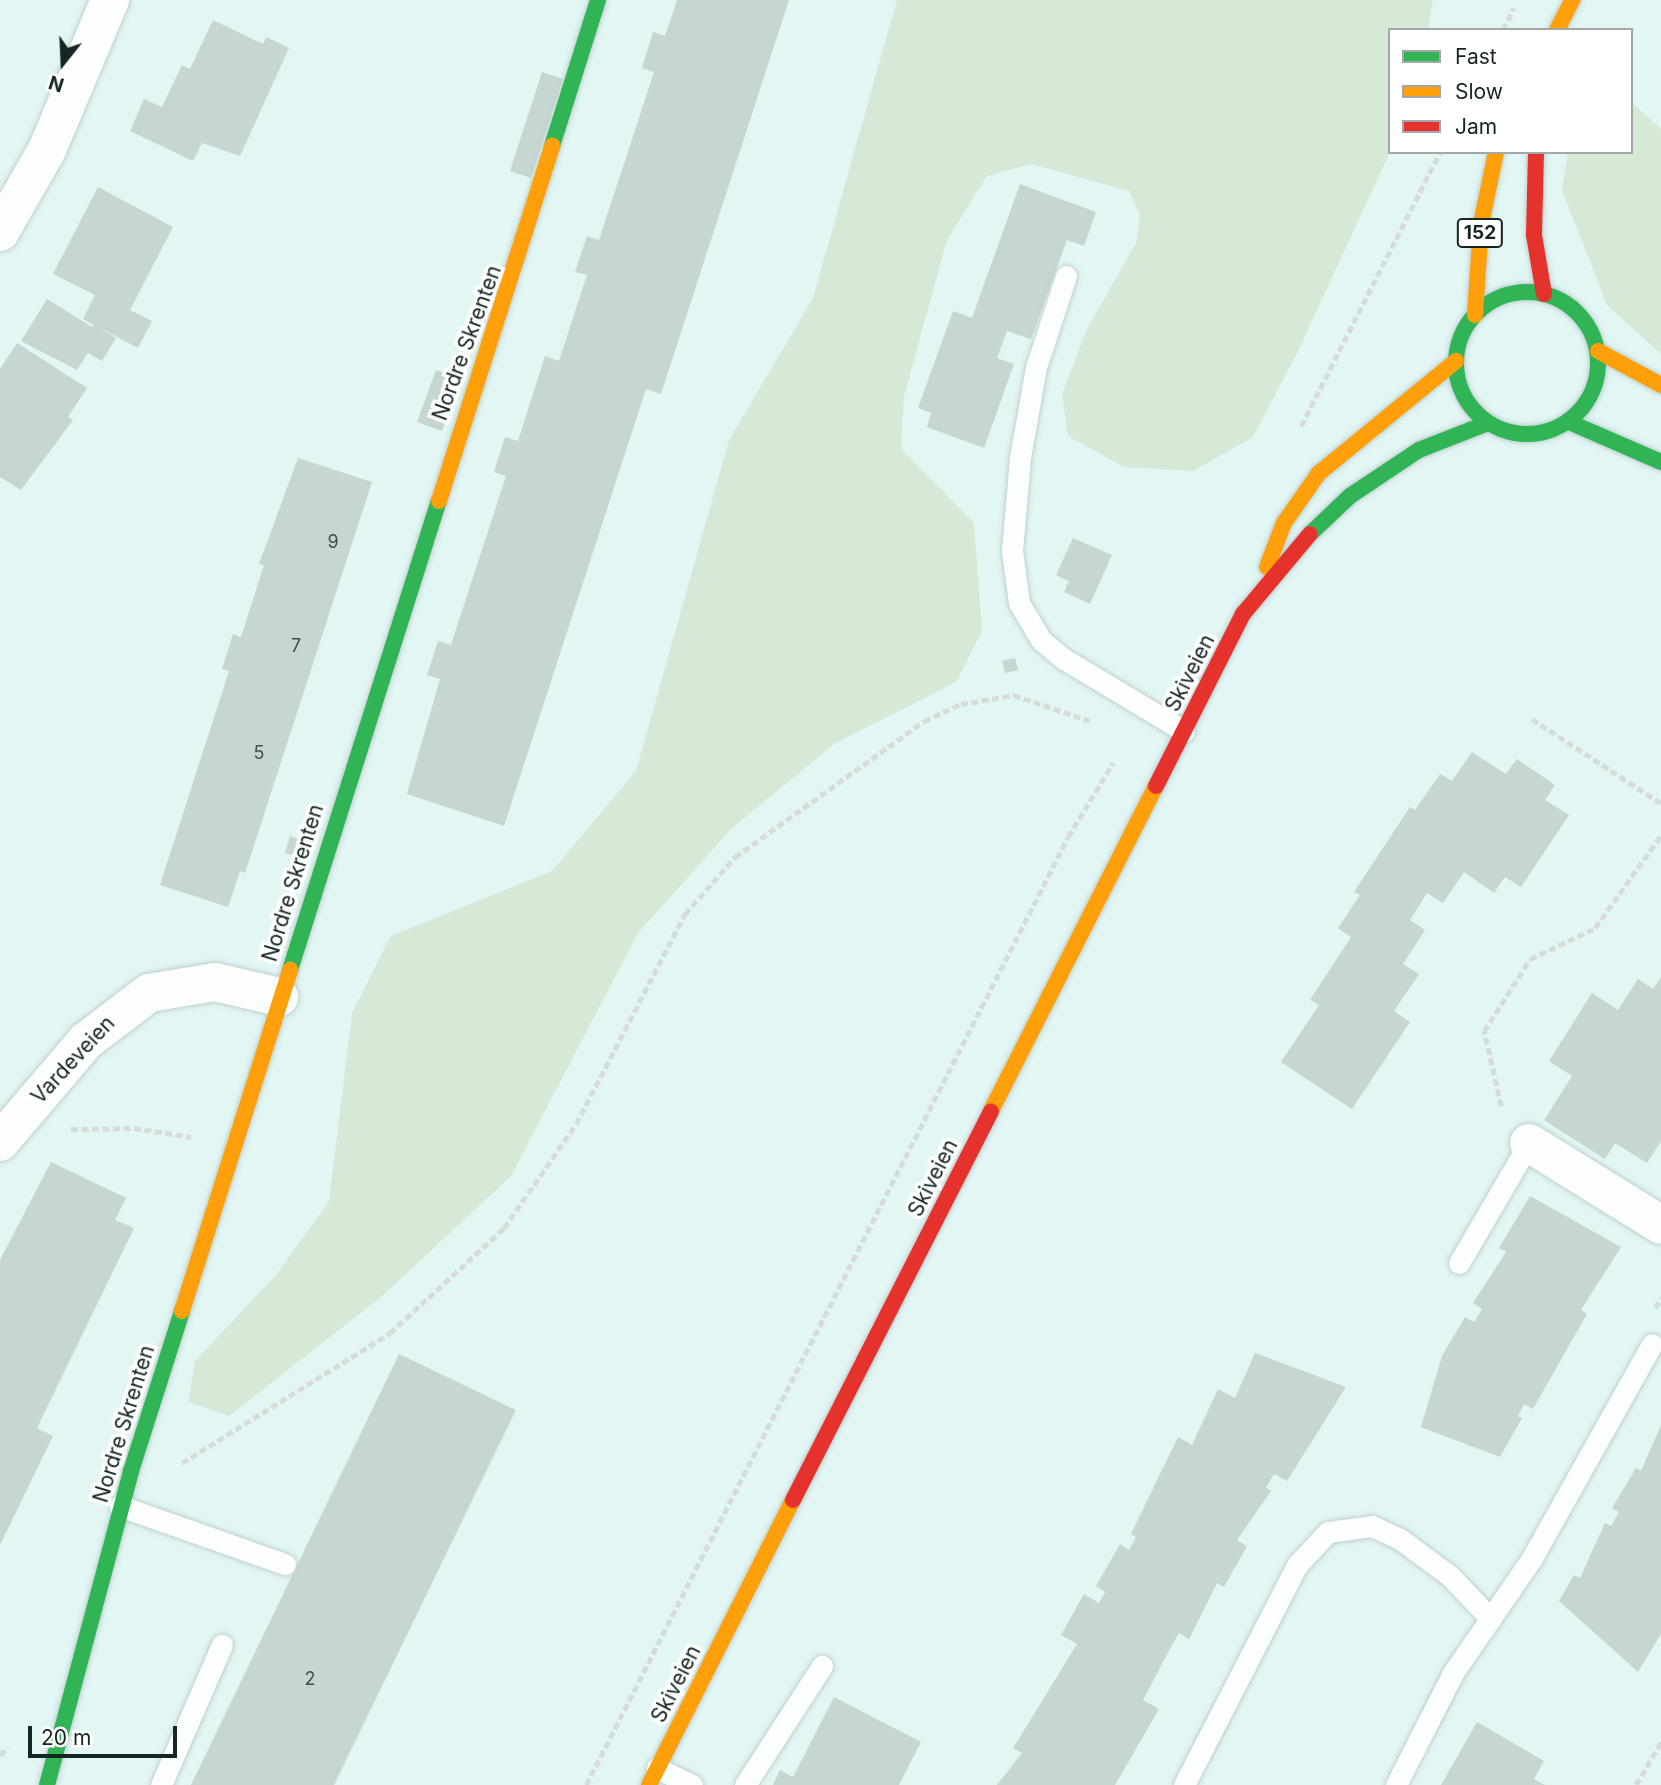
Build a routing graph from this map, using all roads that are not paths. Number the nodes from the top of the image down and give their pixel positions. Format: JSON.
{"nodes":[{"id":1,"x":110,"y":0,"type":"edge"},
{"id":2,"x":598,"y":0,"type":"edge"},
{"id":3,"x":1572,"y":0,"type":"edge"},
{"id":4,"x":1559,"y":28,"type":"edge"},
{"id":5,"x":1496,"y":154,"type":"edge"},
{"id":6,"x":1536,"y":154,"type":"edge"},
{"id":7,"x":0,"y":232,"type":"edge"},
{"id":8,"x":1066,"y":276,"type":"dead end"},
{"id":9,"x":1544,"y":294,"type":"junction"},
{"id":10,"x":1475,"y":315,"type":"junction"},
{"id":11,"x":1598,"y":351,"type":"junction"},
{"id":12,"x":1456,"y":361,"type":"junction"},
{"id":13,"x":1661,"y":385,"type":"edge"},
{"id":14,"x":1569,"y":422,"type":"junction"},
{"id":15,"x":1488,"y":423,"type":"junction"},
{"id":16,"x":1661,"y":462,"type":"edge"},
{"id":17,"x":1258,"y":592,"type":"junction"},
{"id":18,"x":1184,"y":731,"type":"junction"},
{"id":19,"x":279,"y":997,"type":"junction"},
{"id":20,"x":7,"y":1133,"type":"edge"},
{"id":21,"x":1529,"y":1143,"type":"joint"},
{"id":22,"x":1661,"y":1225,"type":"edge"},
{"id":23,"x":1459,"y":1263,"type":"dead end"},
{"id":24,"x":1652,"y":1344,"type":"dead end"},
{"id":25,"x":120,"y":1506,"type":"junction"},
{"id":26,"x":285,"y":1564,"type":"dead end"},
{"id":27,"x":1491,"y":1619,"type":"junction"},
{"id":28,"x":222,"y":1645,"type":"dead end"},
{"id":29,"x":822,"y":1666,"type":"dead end"},
{"id":30,"x":653,"y":1776,"type":"edge"},
{"id":31,"x":47,"y":1785,"type":"edge"},
{"id":32,"x":161,"y":1785,"type":"edge"},
{"id":33,"x":692,"y":1785,"type":"edge"},
{"id":34,"x":745,"y":1785,"type":"edge"},
{"id":35,"x":1184,"y":1785,"type":"edge"},
{"id":36,"x":1396,"y":1785,"type":"edge"}],
"edges":[{"from":1,"to":7,"type":"street"},
{"from":2,"to":19,"type":"main road","name":"Nordre Skrenten"},
{"from":3,"to":4,"type":"main road"},
{"from":5,"to":10,"type":"main road","number":"152"},
{"from":6,"to":9,"type":"main road","number":"152"},
{"from":8,"to":18,"type":"lane"},
{"from":9,"to":10,"type":"main road"},
{"from":9,"to":11,"type":"main road"},
{"from":10,"to":12,"type":"main road","number":"152"},
{"from":11,"to":13,"type":"main road"},
{"from":11,"to":14,"type":"main road"},
{"from":12,"to":15,"type":"main road"},
{"from":12,"to":17,"type":"main road","name":"Skiveien"},
{"from":14,"to":15,"type":"main road"},
{"from":14,"to":16,"type":"main road"},
{"from":15,"to":17,"type":"main road","name":"Skiveien"},
{"from":17,"to":18,"type":"main road","name":"Skiveien"},
{"from":18,"to":30,"type":"main road","name":"Skiveien"},
{"from":19,"to":20,"type":"street","name":"Vardeveien"},
{"from":19,"to":25,"type":"main road","name":"Nordre Skrenten"},
{"from":21,"to":22,"type":"street"},
{"from":21,"to":23,"type":"lane"},
{"from":24,"to":27,"type":"lane"},
{"from":25,"to":26,"type":"lane"},
{"from":25,"to":31,"type":"main road","name":"Nordre Skrenten"},
{"from":27,"to":35,"type":"lane"},
{"from":27,"to":36,"type":"lane"},
{"from":28,"to":32,"type":"lane"},
{"from":29,"to":34,"type":"lane"},
{"from":30,"to":33,"type":"lane"}]}
